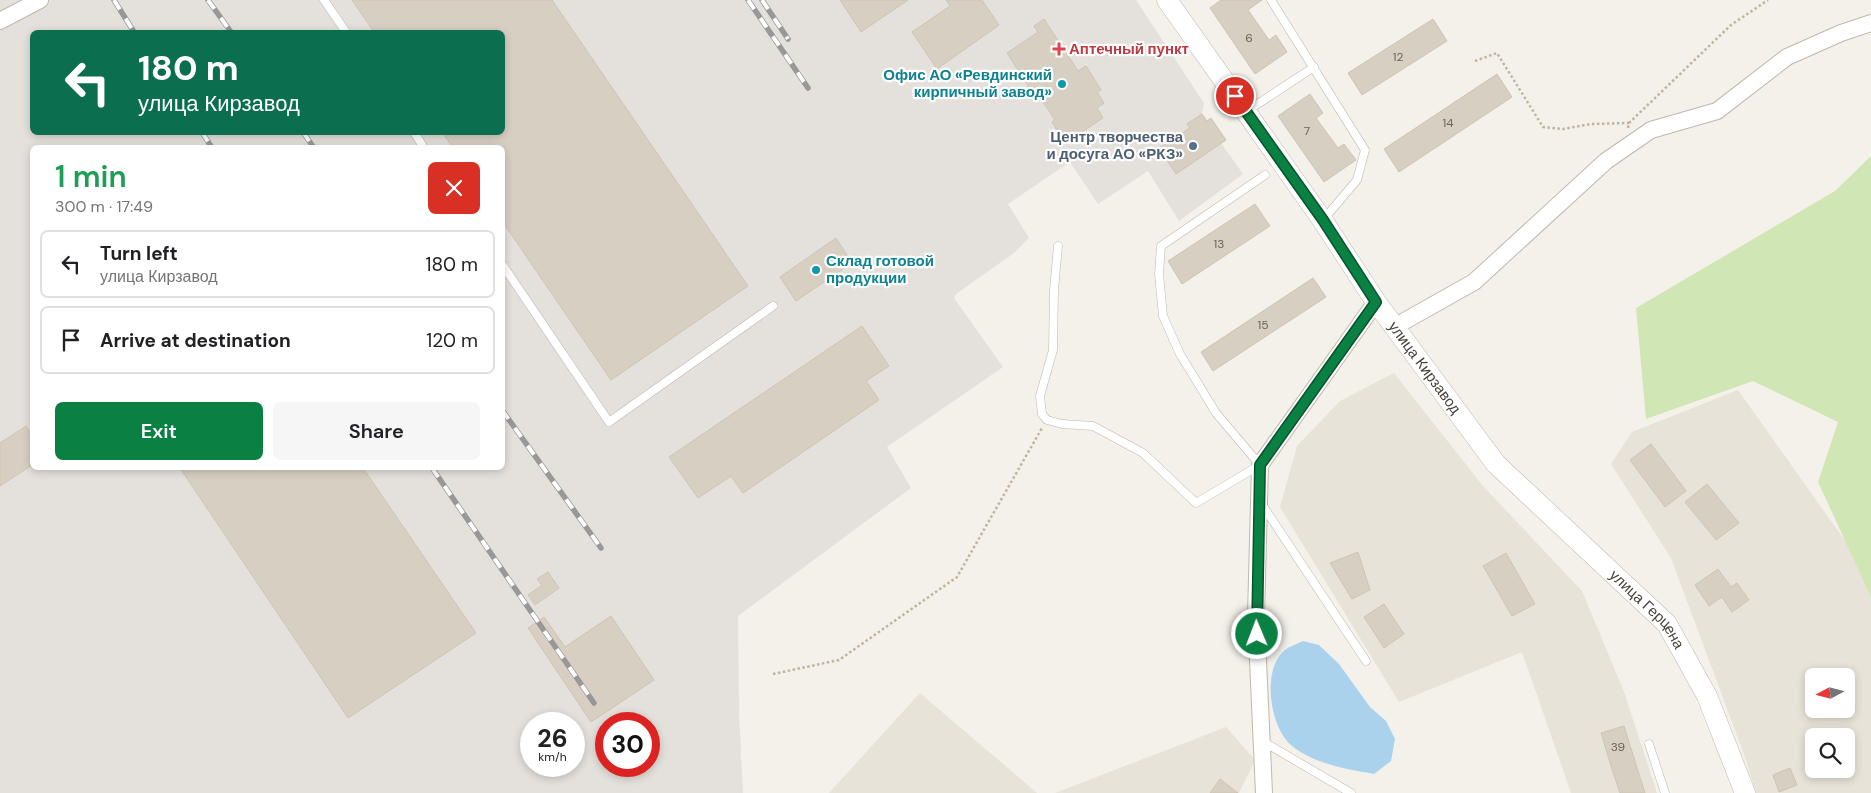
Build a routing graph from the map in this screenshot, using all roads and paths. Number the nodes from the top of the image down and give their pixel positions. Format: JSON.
{"nodes":[{"id":1,"x":40,"y":0,"type":"edge"},
{"id":2,"x":324,"y":0,"type":"edge"},
{"id":3,"x":1166,"y":0,"type":"edge"},
{"id":4,"x":1271,"y":0,"type":"edge"},
{"id":5,"x":1768,"y":0,"type":"edge"},
{"id":6,"x":0,"y":21,"type":"edge"},
{"id":7,"x":1871,"y":23,"type":"edge"},
{"id":8,"x":345,"y":30,"type":"edge"},
{"id":9,"x":1475,"y":61,"type":"dead end"},
{"id":10,"x":1314,"y":67,"type":"junction"},
{"id":11,"x":1246,"y":112,"type":"junction"},
{"id":12,"x":1629,"y":123,"type":"junction"},
{"id":13,"x":1620,"y":151,"type":"junction"},
{"id":14,"x":1265,"y":175,"type":"dead end"},
{"id":15,"x":1323,"y":220,"type":"junction"},
{"id":16,"x":1058,"y":246,"type":"dead end"},
{"id":17,"x":505,"y":268,"type":"edge"},
{"id":18,"x":1376,"y":302,"type":"junction"},
{"id":19,"x":773,"y":306,"type":"dead end"},
{"id":20,"x":1394,"y":327,"type":"junction"},
{"id":21,"x":1047,"y":420,"type":"junction"},
{"id":22,"x":1496,"y":464,"type":"joint"},
{"id":23,"x":1260,"y":465,"type":"junction"},
{"id":24,"x":1259,"y":499,"type":"junction"},
{"id":25,"x":1366,"y":661,"type":"dead end"},
{"id":26,"x":773,"y":674,"type":"dead end"},
{"id":27,"x":1260,"y":740,"type":"junction"},
{"id":28,"x":1649,"y":744,"type":"dead end"},
{"id":29,"x":1262,"y":776,"type":"junction"},
{"id":30,"x":1251,"y":793,"type":"edge"},
{"id":31,"x":1264,"y":793,"type":"edge"},
{"id":32,"x":1351,"y":793,"type":"edge"},
{"id":33,"x":1665,"y":793,"type":"edge"},
{"id":34,"x":1745,"y":793,"type":"edge"}],
"edges":[{"from":1,"to":6,"type":"street"},
{"from":2,"to":8,"type":"lane"},
{"from":3,"to":11,"type":"street","name":"улица Кирзавод"},
{"from":4,"to":10,"type":"lane"},
{"from":5,"to":12,"type":"path"},
{"from":7,"to":13,"type":"street"},
{"from":9,"to":12,"type":"path"},
{"from":10,"to":11,"type":"lane"},
{"from":10,"to":15,"type":"lane"},
{"from":11,"to":15,"type":"street","name":"улица Кирзавод"},
{"from":12,"to":13,"type":"path"},
{"from":13,"to":20,"type":"street"},
{"from":14,"to":23,"type":"lane"},
{"from":15,"to":18,"type":"street","name":"улица Кирзавод"},
{"from":16,"to":21,"type":"lane"},
{"from":17,"to":19,"type":"lane"},
{"from":18,"to":20,"type":"street","name":"улица Кирзавод"},
{"from":18,"to":23,"type":"street"},
{"from":20,"to":22,"type":"street","name":"улица Кирзавод"},
{"from":21,"to":23,"type":"lane"},
{"from":21,"to":26,"type":"path"},
{"from":22,"to":34,"type":"street","name":"улица Герцена"},
{"from":23,"to":24,"type":"street"},
{"from":24,"to":25,"type":"lane"},
{"from":24,"to":27,"type":"street"},
{"from":27,"to":29,"type":"street"},
{"from":27,"to":32,"type":"lane"},
{"from":28,"to":33,"type":"lane"},
{"from":29,"to":30,"type":"street"},
{"from":29,"to":31,"type":"street"}]}
